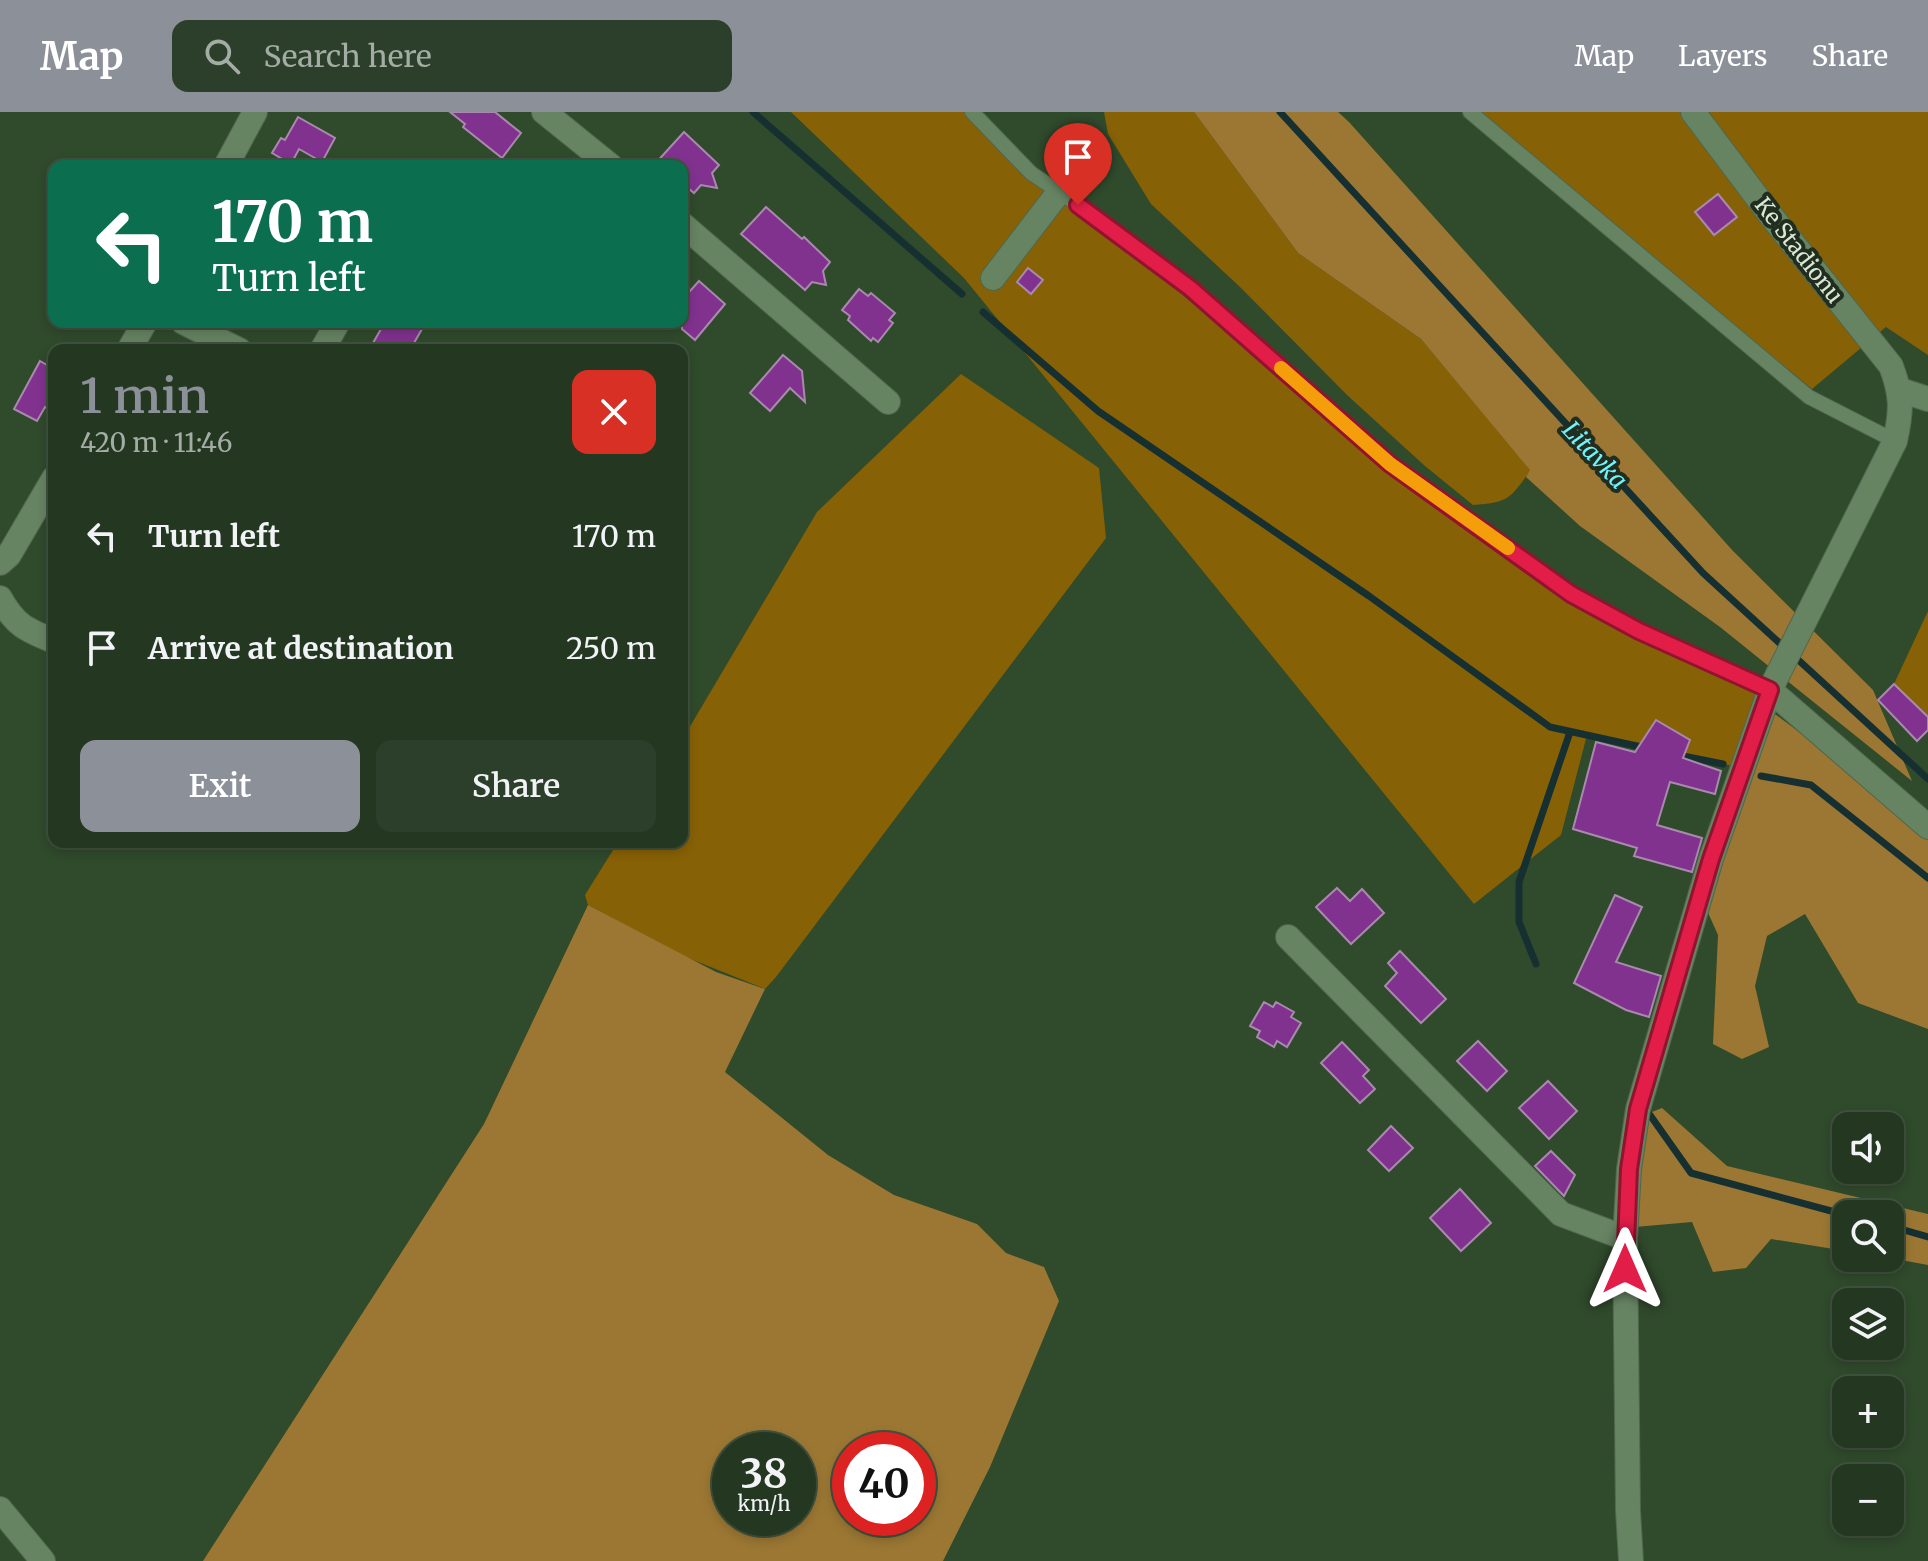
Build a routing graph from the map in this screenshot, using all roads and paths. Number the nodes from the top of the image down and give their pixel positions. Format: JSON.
{"nodes":[{"id":1,"x":255,"y":112,"type":"edge"},
{"id":2,"x":544,"y":112,"type":"edge"},
{"id":3,"x":972,"y":112,"type":"edge"},
{"id":4,"x":1470,"y":112,"type":"edge"},
{"id":5,"x":1693,"y":112,"type":"edge"},
{"id":6,"x":229,"y":160,"type":"edge"},
{"id":7,"x":604,"y":160,"type":"edge"},
{"id":8,"x":1059,"y":192,"type":"junction"},
{"id":9,"x":688,"y":229,"type":"edge"},
{"id":10,"x":993,"y":278,"type":"dead end"},
{"id":11,"x":195,"y":328,"type":"edge"},
{"id":12,"x":227,"y":344,"type":"edge"},
{"id":13,"x":1900,"y":390,"type":"junction"},
{"id":14,"x":1928,"y":399,"type":"edge"},
{"id":15,"x":888,"y":402,"type":"dead end"},
{"id":16,"x":1895,"y":441,"type":"junction"},
{"id":17,"x":48,"y":488,"type":"edge"},
{"id":18,"x":0,"y":563,"type":"edge"},
{"id":19,"x":0,"y":598,"type":"edge"},
{"id":20,"x":48,"y":639,"type":"edge"},
{"id":21,"x":1775,"y":679,"type":"junction"},
{"id":22,"x":1928,"y":827,"type":"edge"},
{"id":23,"x":1288,"y":937,"type":"dead end"},
{"id":24,"x":1625,"y":1238,"type":"junction"},
{"id":25,"x":0,"y":1509,"type":"edge"},
{"id":26,"x":43,"y":1561,"type":"edge"},
{"id":27,"x":1631,"y":1561,"type":"edge"}],
"edges":[{"from":1,"to":6,"type":"street"},
{"from":2,"to":7,"type":"street"},
{"from":3,"to":8,"type":"lane"},
{"from":4,"to":16,"type":"lane"},
{"from":5,"to":13,"type":"street","name":"Ke Stadionu"},
{"from":8,"to":10,"type":"street"},
{"from":8,"to":21,"type":"lane"},
{"from":9,"to":15,"type":"street"},
{"from":11,"to":12,"type":"street"},
{"from":13,"to":14,"type":"street"},
{"from":13,"to":16,"type":"street"},
{"from":16,"to":21,"type":"street"},
{"from":17,"to":18,"type":"street"},
{"from":19,"to":20,"type":"street"},
{"from":21,"to":22,"type":"street"},
{"from":21,"to":24,"type":"street"},
{"from":23,"to":24,"type":"street"},
{"from":24,"to":27,"type":"street"},
{"from":25,"to":26,"type":"street"}]}
